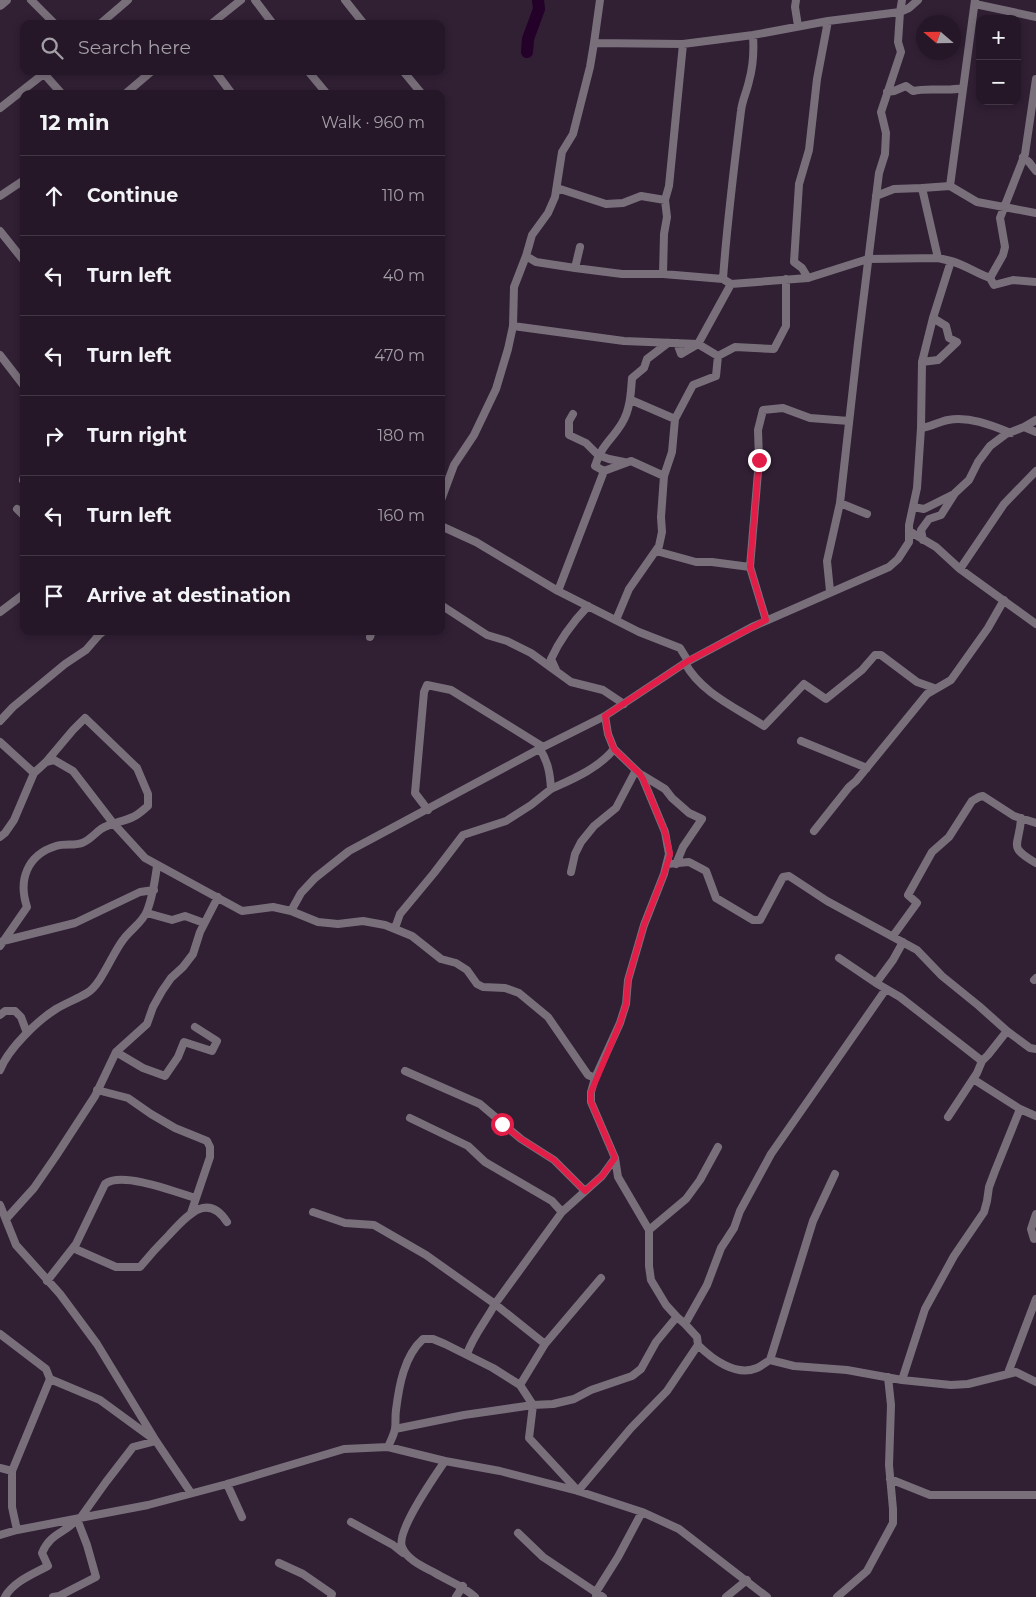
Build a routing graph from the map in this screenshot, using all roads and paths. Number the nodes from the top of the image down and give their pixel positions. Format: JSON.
{"nodes":[{"id":1,"x":6,"y":0,"type":"edge"},
{"id":2,"x":31,"y":0,"type":"edge"},
{"id":3,"x":128,"y":0,"type":"edge"},
{"id":4,"x":241,"y":0,"type":"edge"},
{"id":5,"x":255,"y":0,"type":"edge"},
{"id":6,"x":345,"y":0,"type":"edge"},
{"id":7,"x":600,"y":0,"type":"edge"},
{"id":8,"x":796,"y":0,"type":"edge"},
{"id":9,"x":902,"y":0,"type":"edge"},
{"id":10,"x":918,"y":0,"type":"edge"},
{"id":11,"x":975,"y":2,"type":"edge"},
{"id":12,"x":0,"y":5,"type":"edge"},
{"id":13,"x":900,"y":12,"type":"junction"},
{"id":14,"x":1036,"y":17,"type":"edge"},
{"id":15,"x":51,"y":20,"type":"edge"},
{"id":16,"x":105,"y":20,"type":"edge"},
{"id":17,"x":216,"y":20,"type":"edge"},
{"id":18,"x":270,"y":20,"type":"edge"},
{"id":19,"x":361,"y":20,"type":"edge"},
{"id":20,"x":828,"y":20,"type":"junction"},
{"id":21,"x":798,"y":26,"type":"junction"},
{"id":22,"x":753,"y":36,"type":"junction"},
{"id":23,"x":594,"y":43,"type":"junction"},
{"id":24,"x":683,"y":44,"type":"junction"},
{"id":25,"x":42,"y":75,"type":"edge"},
{"id":26,"x":46,"y":75,"type":"edge"},
{"id":27,"x":147,"y":75,"type":"edge"},
{"id":28,"x":219,"y":75,"type":"edge"},
{"id":29,"x":311,"y":75,"type":"edge"},
{"id":30,"x":406,"y":75,"type":"edge"},
{"id":31,"x":1036,"y":79,"type":"edge"},
{"id":32,"x":963,"y":88,"type":"junction"},
{"id":33,"x":23,"y":90,"type":"edge"},
{"id":34,"x":58,"y":90,"type":"edge"},
{"id":35,"x":130,"y":90,"type":"edge"},
{"id":36,"x":229,"y":90,"type":"edge"},
{"id":37,"x":324,"y":90,"type":"edge"},
{"id":38,"x":419,"y":90,"type":"edge"},
{"id":39,"x":20,"y":92,"type":"edge"},
{"id":40,"x":887,"y":92,"type":"junction"},
{"id":41,"x":0,"y":108,"type":"edge"},
{"id":42,"x":1023,"y":157,"type":"junction"},
{"id":43,"x":1036,"y":171,"type":"edge"},
{"id":44,"x":20,"y":183,"type":"edge"},
{"id":45,"x":950,"y":186,"type":"junction"},
{"id":46,"x":557,"y":188,"type":"junction"},
{"id":47,"x":922,"y":188,"type":"junction"},
{"id":48,"x":0,"y":196,"type":"edge"},
{"id":49,"x":876,"y":196,"type":"junction"},
{"id":50,"x":665,"y":200,"type":"junction"},
{"id":51,"x":1005,"y":207,"type":"junction"},
{"id":52,"x":1036,"y":213,"type":"edge"},
{"id":53,"x":0,"y":231,"type":"edge"},
{"id":54,"x":580,"y":247,"type":"dead end"},
{"id":55,"x":20,"y":256,"type":"edge"},
{"id":56,"x":526,"y":256,"type":"junction"},
{"id":57,"x":938,"y":258,"type":"junction"},
{"id":58,"x":868,"y":259,"type":"junction"},
{"id":59,"x":951,"y":261,"type":"junction"},
{"id":60,"x":574,"y":268,"type":"junction"},
{"id":61,"x":663,"y":274,"type":"junction"},
{"id":62,"x":808,"y":278,"type":"junction"},
{"id":63,"x":990,"y":278,"type":"junction"},
{"id":64,"x":723,"y":279,"type":"junction"},
{"id":65,"x":786,"y":279,"type":"junction"},
{"id":66,"x":1036,"y":282,"type":"edge"},
{"id":67,"x":731,"y":284,"type":"junction"},
{"id":68,"x":933,"y":318,"type":"junction"},
{"id":69,"x":513,"y":326,"type":"junction"},
{"id":70,"x":668,"y":343,"type":"junction"},
{"id":71,"x":698,"y":344,"type":"junction"},
{"id":72,"x":0,"y":355,"type":"edge"},
{"id":73,"x":718,"y":356,"type":"junction"},
{"id":74,"x":922,"y":362,"type":"junction"},
{"id":75,"x":20,"y":381,"type":"edge"},
{"id":76,"x":630,"y":400,"type":"junction"},
{"id":77,"x":573,"y":414,"type":"dead end"},
{"id":78,"x":675,"y":420,"type":"junction"},
{"id":79,"x":1036,"y":420,"type":"edge"},
{"id":80,"x":849,"y":421,"type":"junction"},
{"id":81,"x":1024,"y":427,"type":"junction"},
{"id":82,"x":921,"y":428,"type":"junction"},
{"id":83,"x":1011,"y":432,"type":"junction"},
{"id":84,"x":1036,"y":432,"type":"edge"},
{"id":85,"x":598,"y":454,"type":"junction"},
{"id":86,"x":627,"y":462,"type":"junction"},
{"id":87,"x":604,"y":471,"type":"junction"},
{"id":88,"x":1036,"y":471,"type":"edge"},
{"id":89,"x":664,"y":476,"type":"junction"},
{"id":90,"x":445,"y":489,"type":"edge"},
{"id":91,"x":955,"y":493,"type":"junction"},
{"id":92,"x":840,"y":503,"type":"junction"},
{"id":93,"x":913,"y":507,"type":"junction"},
{"id":94,"x":17,"y":509,"type":"dead end"},
{"id":95,"x":20,"y":512,"type":"edge"},
{"id":96,"x":867,"y":514,"type":"dead end"},
{"id":97,"x":445,"y":528,"type":"edge"},
{"id":98,"x":909,"y":531,"type":"junction"},
{"id":99,"x":923,"y":540,"type":"junction"},
{"id":100,"x":656,"y":551,"type":"junction"},
{"id":101,"x":750,"y":567,"type":"junction"},
{"id":102,"x":960,"y":569,"type":"junction"},
{"id":103,"x":558,"y":591,"type":"junction"},
{"id":104,"x":830,"y":591,"type":"junction"},
{"id":105,"x":20,"y":597,"type":"edge"},
{"id":106,"x":1004,"y":600,"type":"junction"},
{"id":107,"x":588,"y":606,"type":"junction"},
{"id":108,"x":445,"y":608,"type":"edge"},
{"id":109,"x":0,"y":612,"type":"edge"},
{"id":110,"x":616,"y":620,"type":"junction"},
{"id":111,"x":766,"y":620,"type":"junction"},
{"id":112,"x":1036,"y":624,"type":"edge"},
{"id":113,"x":99,"y":635,"type":"edge"},
{"id":114,"x":687,"y":662,"type":"junction"},
{"id":115,"x":557,"y":671,"type":"junction"},
{"id":116,"x":934,"y":688,"type":"junction"},
{"id":117,"x":624,"y":704,"type":"junction"},
{"id":118,"x":605,"y":716,"type":"junction"},
{"id":119,"x":0,"y":721,"type":"edge"},
{"id":120,"x":0,"y":742,"type":"edge"},
{"id":121,"x":801,"y":742,"type":"dead end"},
{"id":122,"x":541,"y":748,"type":"junction"},
{"id":123,"x":614,"y":749,"type":"junction"},
{"id":124,"x":46,"y":762,"type":"junction"},
{"id":125,"x":867,"y":768,"type":"junction"},
{"id":126,"x":34,"y":772,"type":"junction"},
{"id":127,"x":638,"y":772,"type":"junction"},
{"id":128,"x":551,"y":789,"type":"junction"},
{"id":129,"x":428,"y":810,"type":"junction"},
{"id":130,"x":1021,"y":818,"type":"junction"},
{"id":131,"x":113,"y":823,"type":"junction"},
{"id":132,"x":1036,"y":823,"type":"edge"},
{"id":133,"x":814,"y":831,"type":"dead end"},
{"id":134,"x":0,"y":836,"type":"edge"},
{"id":135,"x":683,"y":849,"type":"junction"},
{"id":136,"x":689,"y":862,"type":"junction"},
{"id":137,"x":1036,"y":862,"type":"edge"},
{"id":138,"x":667,"y":864,"type":"junction"},
{"id":139,"x":676,"y":864,"type":"junction"},
{"id":140,"x":157,"y":866,"type":"junction"},
{"id":141,"x":571,"y":872,"type":"dead end"},
{"id":142,"x":154,"y":890,"type":"junction"},
{"id":143,"x":218,"y":898,"type":"junction"},
{"id":144,"x":291,"y":911,"type":"junction"},
{"id":145,"x":146,"y":913,"type":"junction"},
{"id":146,"x":204,"y":923,"type":"junction"},
{"id":147,"x":395,"y":928,"type":"junction"},
{"id":148,"x":893,"y":936,"type":"junction"},
{"id":149,"x":903,"y":942,"type":"junction"},
{"id":150,"x":2,"y":944,"type":"edge"},
{"id":151,"x":840,"y":958,"type":"dead end"},
{"id":152,"x":876,"y":983,"type":"junction"},
{"id":153,"x":886,"y":990,"type":"junction"},
{"id":154,"x":0,"y":1015,"type":"edge"},
{"id":155,"x":196,"y":1027,"type":"dead end"},
{"id":156,"x":1007,"y":1032,"type":"junction"},
{"id":157,"x":27,"y":1033,"type":"junction"},
{"id":158,"x":1036,"y":1049,"type":"edge"},
{"id":159,"x":116,"y":1052,"type":"junction"},
{"id":160,"x":982,"y":1061,"type":"junction"},
{"id":161,"x":0,"y":1070,"type":"edge"},
{"id":162,"x":405,"y":1071,"type":"dead end"},
{"id":163,"x":595,"y":1078,"type":"junction"},
{"id":164,"x":973,"y":1079,"type":"junction"},
{"id":165,"x":97,"y":1090,"type":"junction"},
{"id":166,"x":1020,"y":1109,"type":"junction"},
{"id":167,"x":1036,"y":1116,"type":"edge"},
{"id":168,"x":948,"y":1117,"type":"dead end"},
{"id":169,"x":410,"y":1118,"type":"dead end"},
{"id":170,"x":718,"y":1147,"type":"dead end"},
{"id":171,"x":615,"y":1158,"type":"junction"},
{"id":172,"x":835,"y":1174,"type":"dead end"},
{"id":173,"x":585,"y":1191,"type":"junction"},
{"id":174,"x":196,"y":1198,"type":"junction"},
{"id":175,"x":0,"y":1206,"type":"edge"},
{"id":176,"x":313,"y":1212,"type":"dead end"},
{"id":177,"x":562,"y":1212,"type":"junction"},
{"id":178,"x":191,"y":1213,"type":"junction"},
{"id":179,"x":1036,"y":1214,"type":"edge"},
{"id":180,"x":6,"y":1219,"type":"junction"},
{"id":181,"x":228,"y":1222,"type":"dead end"},
{"id":182,"x":649,"y":1230,"type":"junction"},
{"id":183,"x":1034,"y":1239,"type":"dead end"},
{"id":184,"x":73,"y":1248,"type":"junction"},
{"id":185,"x":601,"y":1278,"type":"dead end"},
{"id":186,"x":48,"y":1281,"type":"junction"},
{"id":187,"x":1036,"y":1299,"type":"edge"},
{"id":188,"x":495,"y":1304,"type":"junction"},
{"id":189,"x":677,"y":1317,"type":"junction"},
{"id":190,"x":685,"y":1324,"type":"junction"},
{"id":191,"x":0,"y":1334,"type":"edge"},
{"id":192,"x":545,"y":1344,"type":"junction"},
{"id":193,"x":698,"y":1345,"type":"junction"},
{"id":194,"x":467,"y":1354,"type":"junction"},
{"id":195,"x":770,"y":1360,"type":"junction"},
{"id":196,"x":1008,"y":1373,"type":"junction"},
{"id":197,"x":888,"y":1377,"type":"junction"},
{"id":198,"x":50,"y":1379,"type":"junction"},
{"id":199,"x":902,"y":1380,"type":"junction"},
{"id":200,"x":1036,"y":1382,"type":"edge"},
{"id":201,"x":520,"y":1385,"type":"junction"},
{"id":202,"x":533,"y":1405,"type":"junction"},
{"id":203,"x":395,"y":1429,"type":"junction"},
{"id":204,"x":156,"y":1440,"type":"junction"},
{"id":205,"x":388,"y":1447,"type":"junction"},
{"id":206,"x":445,"y":1461,"type":"junction"},
{"id":207,"x":0,"y":1468,"type":"edge"},
{"id":208,"x":12,"y":1471,"type":"junction"},
{"id":209,"x":890,"y":1479,"type":"junction"},
{"id":210,"x":227,"y":1484,"type":"junction"},
{"id":211,"x":578,"y":1491,"type":"junction"},
{"id":212,"x":191,"y":1493,"type":"junction"},
{"id":213,"x":1036,"y":1495,"type":"edge"},
{"id":214,"x":642,"y":1512,"type":"junction"},
{"id":215,"x":242,"y":1517,"type":"dead end"},
{"id":216,"x":79,"y":1518,"type":"junction"},
{"id":217,"x":351,"y":1522,"type":"dead end"},
{"id":218,"x":17,"y":1530,"type":"junction"},
{"id":219,"x":518,"y":1533,"type":"dead end"},
{"id":220,"x":0,"y":1535,"type":"edge"},
{"id":221,"x":412,"y":1559,"type":"junction"},
{"id":222,"x":279,"y":1563,"type":"dead end"},
{"id":223,"x":746,"y":1580,"type":"junction"},
{"id":224,"x":463,"y":1586,"type":"junction"},
{"id":225,"x":598,"y":1595,"type":"edge"},
{"id":226,"x":5,"y":1597,"type":"edge"},
{"id":227,"x":53,"y":1597,"type":"edge"},
{"id":228,"x":331,"y":1597,"type":"edge"},
{"id":229,"x":456,"y":1597,"type":"edge"},
{"id":230,"x":475,"y":1597,"type":"edge"},
{"id":231,"x":726,"y":1597,"type":"edge"},
{"id":232,"x":767,"y":1597,"type":"edge"},
{"id":233,"x":837,"y":1597,"type":"edge"}],
"edges":[{"from":1,"to":12,"type":"street"},
{"from":2,"to":15,"type":"street"},
{"from":3,"to":16,"type":"street"},
{"from":4,"to":17,"type":"street"},
{"from":5,"to":18,"type":"street"},
{"from":6,"to":19,"type":"street"},
{"from":7,"to":23,"type":"street"},
{"from":8,"to":21,"type":"street"},
{"from":9,"to":13,"type":"street"},
{"from":10,"to":13,"type":"street"},
{"from":11,"to":14,"type":"street"},
{"from":11,"to":32,"type":"street"},
{"from":13,"to":20,"type":"street"},
{"from":13,"to":40,"type":"street"},
{"from":20,"to":21,"type":"street"},
{"from":20,"to":62,"type":"street"},
{"from":21,"to":22,"type":"street"},
{"from":22,"to":24,"type":"street"},
{"from":22,"to":64,"type":"street"},
{"from":23,"to":24,"type":"street"},
{"from":23,"to":46,"type":"street"},
{"from":24,"to":50,"type":"street"},
{"from":25,"to":33,"type":"street"},
{"from":26,"to":34,"type":"street"},
{"from":27,"to":35,"type":"street"},
{"from":28,"to":36,"type":"street"},
{"from":29,"to":37,"type":"street"},
{"from":30,"to":38,"type":"street"},
{"from":31,"to":42,"type":"street"},
{"from":32,"to":40,"type":"street"},
{"from":32,"to":45,"type":"street"},
{"from":39,"to":41,"type":"street"},
{"from":40,"to":49,"type":"street"},
{"from":42,"to":43,"type":"street"},
{"from":42,"to":51,"type":"street"},
{"from":44,"to":48,"type":"street"},
{"from":45,"to":47,"type":"street"},
{"from":45,"to":51,"type":"street"},
{"from":46,"to":50,"type":"street"},
{"from":46,"to":56,"type":"street"},
{"from":47,"to":49,"type":"street"},
{"from":47,"to":57,"type":"street"},
{"from":49,"to":58,"type":"street"},
{"from":50,"to":61,"type":"street"},
{"from":51,"to":52,"type":"street"},
{"from":51,"to":63,"type":"street"},
{"from":53,"to":55,"type":"street"},
{"from":54,"to":60,"type":"street"},
{"from":56,"to":60,"type":"street"},
{"from":56,"to":69,"type":"street"},
{"from":57,"to":58,"type":"street"},
{"from":57,"to":59,"type":"street"},
{"from":58,"to":62,"type":"street"},
{"from":58,"to":80,"type":"street"},
{"from":59,"to":63,"type":"street"},
{"from":59,"to":68,"type":"street"},
{"from":60,"to":61,"type":"street"},
{"from":61,"to":64,"type":"street"},
{"from":62,"to":65,"type":"street"},
{"from":63,"to":66,"type":"street"},
{"from":64,"to":67,"type":"street"},
{"from":65,"to":67,"type":"street"},
{"from":65,"to":73,"type":"street"},
{"from":67,"to":71,"type":"street"},
{"from":68,"to":74,"type":"street"},
{"from":68,"to":74,"type":"street"},
{"from":69,"to":70,"type":"street"},
{"from":69,"to":90,"type":"street"},
{"from":70,"to":71,"type":"street"},
{"from":70,"to":76,"type":"street"},
{"from":71,"to":73,"type":"street"},
{"from":72,"to":75,"type":"street"},
{"from":73,"to":78,"type":"street"},
{"from":74,"to":82,"type":"street"},
{"from":76,"to":78,"type":"street"},
{"from":76,"to":85,"type":"street"},
{"from":77,"to":85,"type":"street"},
{"from":78,"to":89,"type":"street"},
{"from":79,"to":81,"type":"street"},
{"from":80,"to":92,"type":"street"},
{"from":80,"to":101,"type":"street"},
{"from":81,"to":83,"type":"street"},
{"from":81,"to":84,"type":"street"},
{"from":82,"to":83,"type":"street"},
{"from":82,"to":93,"type":"street"},
{"from":83,"to":91,"type":"street"},
{"from":85,"to":86,"type":"street"},
{"from":85,"to":87,"type":"street"},
{"from":86,"to":87,"type":"street"},
{"from":86,"to":89,"type":"street"},
{"from":87,"to":103,"type":"street"},
{"from":88,"to":102,"type":"street"},
{"from":89,"to":100,"type":"street"},
{"from":91,"to":93,"type":"street"},
{"from":91,"to":99,"type":"street"},
{"from":92,"to":96,"type":"street"},
{"from":92,"to":104,"type":"street"},
{"from":93,"to":98,"type":"street"},
{"from":94,"to":95,"type":"street"},
{"from":97,"to":103,"type":"street"},
{"from":98,"to":99,"type":"street"},
{"from":98,"to":104,"type":"street"},
{"from":99,"to":102,"type":"street"},
{"from":100,"to":101,"type":"street"},
{"from":100,"to":110,"type":"street"},
{"from":101,"to":111,"type":"street"},
{"from":102,"to":106,"type":"street"},
{"from":103,"to":107,"type":"street"},
{"from":104,"to":111,"type":"street"},
{"from":105,"to":109,"type":"street"},
{"from":106,"to":112,"type":"street"},
{"from":106,"to":116,"type":"street"},
{"from":107,"to":110,"type":"street"},
{"from":107,"to":115,"type":"street"},
{"from":108,"to":115,"type":"street"},
{"from":110,"to":114,"type":"street"},
{"from":111,"to":114,"type":"street"},
{"from":113,"to":119,"type":"street"},
{"from":114,"to":116,"type":"street"},
{"from":114,"to":117,"type":"street"},
{"from":115,"to":117,"type":"street"},
{"from":116,"to":125,"type":"street"},
{"from":117,"to":118,"type":"street"},
{"from":118,"to":122,"type":"street"},
{"from":118,"to":123,"type":"street"},
{"from":120,"to":126,"type":"street"},
{"from":121,"to":125,"type":"street"},
{"from":122,"to":128,"type":"street"},
{"from":122,"to":129,"type":"street"},
{"from":122,"to":129,"type":"street"},
{"from":123,"to":127,"type":"street"},
{"from":123,"to":128,"type":"street"},
{"from":124,"to":126,"type":"street"},
{"from":124,"to":131,"type":"street"},
{"from":124,"to":131,"type":"street"},
{"from":125,"to":133,"type":"street"},
{"from":126,"to":134,"type":"street"},
{"from":127,"to":135,"type":"street"},
{"from":127,"to":138,"type":"street"},
{"from":127,"to":141,"type":"street"},
{"from":128,"to":147,"type":"street"},
{"from":129,"to":144,"type":"street"},
{"from":130,"to":132,"type":"street"},
{"from":130,"to":137,"type":"street"},
{"from":130,"to":148,"type":"street"},
{"from":131,"to":140,"type":"street"},
{"from":131,"to":150,"type":"street"},
{"from":135,"to":136,"type":"street"},
{"from":135,"to":139,"type":"street"},
{"from":136,"to":139,"type":"street"},
{"from":136,"to":148,"type":"street"},
{"from":138,"to":139,"type":"street"},
{"from":138,"to":163,"type":"street"},
{"from":140,"to":142,"type":"street"},
{"from":140,"to":143,"type":"street"},
{"from":142,"to":145,"type":"street"},
{"from":142,"to":150,"type":"street"},
{"from":143,"to":144,"type":"street"},
{"from":143,"to":146,"type":"street"},
{"from":144,"to":147,"type":"street"},
{"from":145,"to":146,"type":"street"},
{"from":145,"to":157,"type":"street"},
{"from":146,"to":159,"type":"street"},
{"from":147,"to":163,"type":"street"},
{"from":148,"to":149,"type":"street"},
{"from":149,"to":152,"type":"street"},
{"from":149,"to":156,"type":"street"},
{"from":151,"to":152,"type":"street"},
{"from":152,"to":153,"type":"street"},
{"from":153,"to":160,"type":"street"},
{"from":153,"to":190,"type":"street"},
{"from":154,"to":157,"type":"street"},
{"from":155,"to":159,"type":"street"},
{"from":156,"to":158,"type":"street"},
{"from":156,"to":160,"type":"street"},
{"from":157,"to":161,"type":"street"},
{"from":159,"to":165,"type":"street"},
{"from":160,"to":164,"type":"street"},
{"from":162,"to":173,"type":"street"},
{"from":163,"to":171,"type":"street"},
{"from":164,"to":166,"type":"street"},
{"from":164,"to":168,"type":"street"},
{"from":165,"to":174,"type":"street"},
{"from":165,"to":180,"type":"street"},
{"from":166,"to":167,"type":"street"},
{"from":166,"to":199,"type":"street"},
{"from":169,"to":177,"type":"street"},
{"from":170,"to":182,"type":"street"},
{"from":171,"to":173,"type":"street"},
{"from":171,"to":182,"type":"street"},
{"from":172,"to":195,"type":"street"},
{"from":173,"to":177,"type":"street"},
{"from":174,"to":178,"type":"street"},
{"from":174,"to":184,"type":"street"},
{"from":175,"to":180,"type":"street"},
{"from":176,"to":188,"type":"street"},
{"from":177,"to":188,"type":"street"},
{"from":178,"to":181,"type":"street"},
{"from":178,"to":184,"type":"street"},
{"from":179,"to":183,"type":"street"},
{"from":180,"to":186,"type":"street"},
{"from":182,"to":189,"type":"street"},
{"from":184,"to":186,"type":"street"},
{"from":185,"to":192,"type":"street"},
{"from":186,"to":204,"type":"street"},
{"from":187,"to":196,"type":"street"},
{"from":188,"to":192,"type":"street"},
{"from":188,"to":194,"type":"street"},
{"from":189,"to":190,"type":"street"},
{"from":189,"to":202,"type":"street"},
{"from":190,"to":193,"type":"street"},
{"from":191,"to":198,"type":"street"},
{"from":192,"to":201,"type":"street"},
{"from":193,"to":195,"type":"street"},
{"from":193,"to":211,"type":"street"},
{"from":194,"to":201,"type":"street"},
{"from":194,"to":203,"type":"street"},
{"from":195,"to":197,"type":"street"},
{"from":196,"to":199,"type":"street"},
{"from":196,"to":200,"type":"street"},
{"from":197,"to":199,"type":"street"},
{"from":197,"to":209,"type":"street"},
{"from":198,"to":204,"type":"street"},
{"from":198,"to":208,"type":"street"},
{"from":201,"to":202,"type":"street"},
{"from":202,"to":203,"type":"street"},
{"from":202,"to":211,"type":"street"},
{"from":203,"to":205,"type":"street"},
{"from":204,"to":212,"type":"street"},
{"from":204,"to":216,"type":"street"},
{"from":205,"to":206,"type":"street"},
{"from":205,"to":210,"type":"street"},
{"from":206,"to":211,"type":"street"},
{"from":206,"to":221,"type":"street"},
{"from":207,"to":208,"type":"street"},
{"from":208,"to":218,"type":"street"},
{"from":209,"to":213,"type":"street"},
{"from":209,"to":233,"type":"street"},
{"from":210,"to":212,"type":"street"},
{"from":210,"to":215,"type":"street"},
{"from":211,"to":214,"type":"street"},
{"from":212,"to":216,"type":"street"},
{"from":214,"to":223,"type":"street"},
{"from":214,"to":225,"type":"street"},
{"from":216,"to":218,"type":"street"},
{"from":216,"to":226,"type":"street"},
{"from":216,"to":227,"type":"street"},
{"from":217,"to":221,"type":"street"},
{"from":218,"to":220,"type":"street"},
{"from":219,"to":225,"type":"street"},
{"from":221,"to":224,"type":"street"},
{"from":222,"to":228,"type":"street"},
{"from":223,"to":231,"type":"street"},
{"from":223,"to":232,"type":"street"},
{"from":224,"to":229,"type":"street"},
{"from":224,"to":230,"type":"street"}]}
